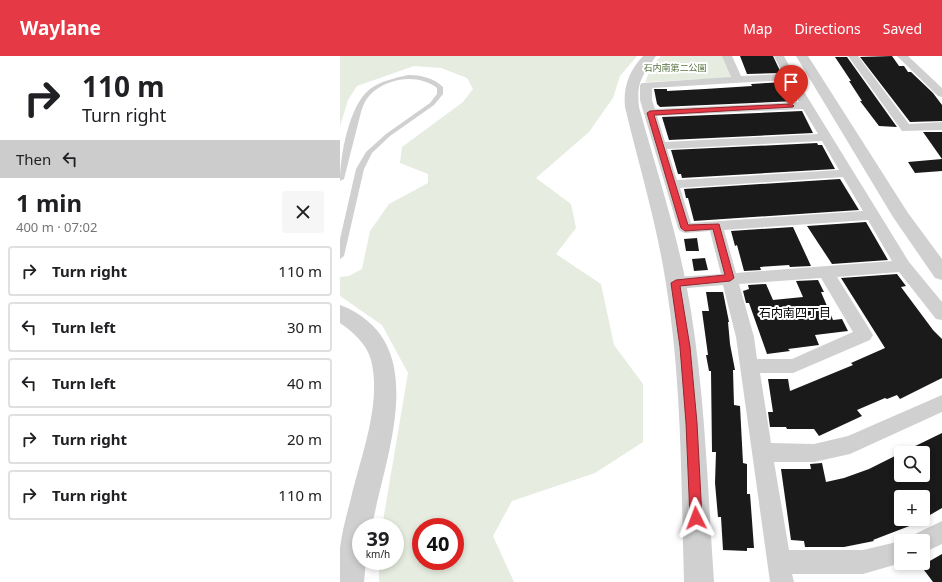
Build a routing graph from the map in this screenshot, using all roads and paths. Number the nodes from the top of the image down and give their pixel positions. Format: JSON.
{"nodes":[{"id":1,"x":650,"y":56,"type":"edge"},
{"id":2,"x":727,"y":56,"type":"edge"},
{"id":3,"x":779,"y":56,"type":"edge"},
{"id":4,"x":802,"y":56,"type":"edge"},
{"id":5,"x":816,"y":56,"type":"edge"},
{"id":6,"x":854,"y":56,"type":"edge"},
{"id":7,"x":902,"y":56,"type":"edge"},
{"id":8,"x":790,"y":77,"type":"junction"},
{"id":9,"x":737,"y":79,"type":"junction"},
{"id":10,"x":942,"y":94,"type":"edge"},
{"id":11,"x":807,"y":105,"type":"junction"},
{"id":12,"x":650,"y":113,"type":"junction"},
{"id":13,"x":942,"y":126,"type":"edge"},
{"id":14,"x":826,"y":137,"type":"junction"},
{"id":15,"x":660,"y":146,"type":"junction"},
{"id":16,"x":847,"y":173,"type":"junction"},
{"id":17,"x":340,"y":179,"type":"edge"},
{"id":18,"x":672,"y":184,"type":"junction"},
{"id":19,"x":872,"y":216,"type":"junction"},
{"id":20,"x":716,"y":226,"type":"junction"},
{"id":21,"x":942,"y":249,"type":"edge"},
{"id":22,"x":340,"y":256,"type":"edge"},
{"id":23,"x":903,"y":266,"type":"junction"},
{"id":24,"x":825,"y":271,"type":"junction"},
{"id":25,"x":942,"y":273,"type":"edge"},
{"id":26,"x":730,"y":278,"type":"junction"},
{"id":27,"x":676,"y":283,"type":"junction"},
{"id":28,"x":340,"y":313,"type":"edge"},
{"id":29,"x":942,"y":314,"type":"edge"},
{"id":30,"x":749,"y":366,"type":"junction"},
{"id":31,"x":942,"y":403,"type":"edge"},
{"id":32,"x":762,"y":452,"type":"junction"},
{"id":33,"x":942,"y":532,"type":"edge"},
{"id":34,"x":930,"y":538,"type":"edge"},
{"id":35,"x":894,"y":554,"type":"edge"},
{"id":36,"x":780,"y":572,"type":"edge"},
{"id":37,"x":348,"y":582,"type":"edge"},
{"id":38,"x":699,"y":582,"type":"edge"}],
"edges":[{"from":1,"to":27,"type":"street"},
{"from":2,"to":9,"type":"street"},
{"from":3,"to":8,"type":"street"},
{"from":4,"to":25,"type":"street"},
{"from":5,"to":21,"type":"street"},
{"from":6,"to":13,"type":"street"},
{"from":7,"to":10,"type":"street"},
{"from":8,"to":9,"type":"street"},
{"from":8,"to":11,"type":"street"},
{"from":9,"to":12,"type":"street"},
{"from":11,"to":12,"type":"street"},
{"from":11,"to":14,"type":"street"},
{"from":12,"to":15,"type":"street"},
{"from":14,"to":15,"type":"street"},
{"from":14,"to":16,"type":"street"},
{"from":15,"to":18,"type":"street"},
{"from":16,"to":18,"type":"street"},
{"from":16,"to":19,"type":"street"},
{"from":17,"to":22,"type":"lane"},
{"from":18,"to":20,"type":"street"},
{"from":19,"to":20,"type":"street"},
{"from":19,"to":23,"type":"street"},
{"from":20,"to":26,"type":"street"},
{"from":23,"to":24,"type":"street"},
{"from":23,"to":29,"type":"street"},
{"from":24,"to":26,"type":"street"},
{"from":24,"to":30,"type":"street"},
{"from":26,"to":27,"type":"street"},
{"from":26,"to":30,"type":"street"},
{"from":27,"to":38,"type":"street"},
{"from":28,"to":37,"type":"street"},
{"from":30,"to":32,"type":"street"},
{"from":31,"to":32,"type":"street"},
{"from":32,"to":36,"type":"street"},
{"from":33,"to":34,"type":"street"},
{"from":35,"to":36,"type":"street"}]}
